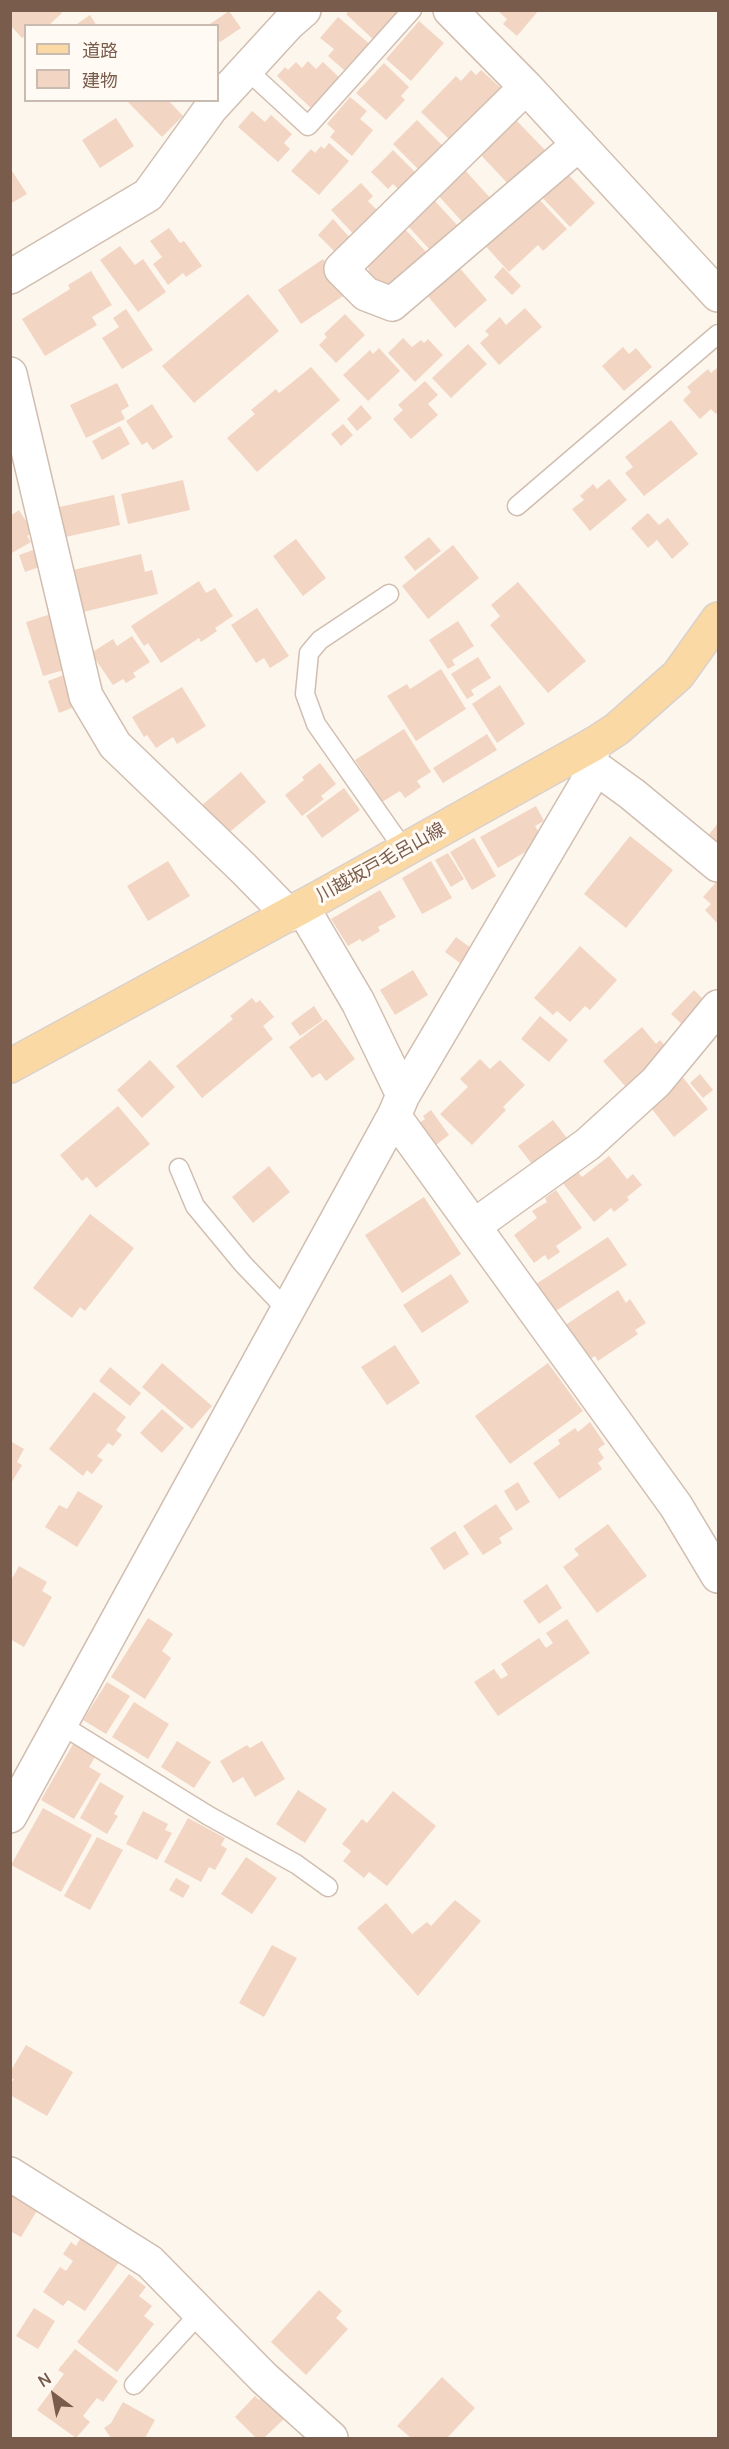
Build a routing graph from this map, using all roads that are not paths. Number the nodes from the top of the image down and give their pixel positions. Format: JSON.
{"nodes":[{"id":1,"x":412,"y":10,"type":"edge"},
{"id":2,"x":450,"y":10,"type":"edge"},
{"id":3,"x":290,"y":15,"type":"edge"},
{"id":4,"x":246,"y":69,"type":"junction"},
{"id":5,"x":526,"y":87,"type":"junction"},
{"id":6,"x":219,"y":99,"type":"edge"},
{"id":7,"x":216,"y":102,"type":"edge"},
{"id":8,"x":579,"y":144,"type":"junction"},
{"id":9,"x":10,"y":277,"type":"edge"},
{"id":10,"x":718,"y":295,"type":"edge"},
{"id":11,"x":718,"y":334,"type":"edge"},
{"id":12,"x":10,"y":374,"type":"edge"},
{"id":13,"x":517,"y":506,"type":"dead end"},
{"id":14,"x":389,"y":594,"type":"dead end"},
{"id":15,"x":718,"y":619,"type":"edge"},
{"id":16,"x":593,"y":754,"type":"junction"},
{"id":17,"x":405,"y":851,"type":"junction"},
{"id":18,"x":718,"y":865,"type":"edge"},
{"id":19,"x":295,"y":911,"type":"junction"},
{"id":20,"x":718,"y":1007,"type":"edge"},
{"id":21,"x":10,"y":1066,"type":"edge"},
{"id":22,"x":398,"y":1105,"type":"junction"},
{"id":23,"x":179,"y":1168,"type":"dead end"},
{"id":24,"x":474,"y":1226,"type":"junction"},
{"id":25,"x":287,"y":1310,"type":"junction"},
{"id":26,"x":718,"y":1576,"type":"edge"},
{"id":27,"x":60,"y":1724,"type":"junction"},
{"id":28,"x":10,"y":1816,"type":"edge"},
{"id":29,"x":328,"y":1887,"type":"dead end"},
{"id":30,"x":10,"y":2174,"type":"edge"},
{"id":31,"x":200,"y":2314,"type":"junction"},
{"id":32,"x":134,"y":2385,"type":"dead end"},
{"id":33,"x":331,"y":2439,"type":"edge"}],
"edges":[{"from":1,"to":4,"type":"lane"},
{"from":2,"to":5,"type":"street"},
{"from":3,"to":4,"type":"street"},
{"from":4,"to":6,"type":"street"},
{"from":5,"to":8,"type":"street"},
{"from":5,"to":8,"type":"street"},
{"from":7,"to":9,"type":"street"},
{"from":8,"to":10,"type":"street"},
{"from":11,"to":13,"type":"lane"},
{"from":12,"to":19,"type":"street"},
{"from":14,"to":17,"type":"lane"},
{"from":15,"to":16,"type":"main road","name":"川越坂戸毛呂山線"},
{"from":16,"to":17,"type":"main road","name":"川越坂戸毛呂山線"},
{"from":16,"to":18,"type":"street"},
{"from":16,"to":22,"type":"street"},
{"from":17,"to":19,"type":"main road","name":"川越坂戸毛呂山線"},
{"from":19,"to":21,"type":"main road","name":"川越坂戸毛呂山線"},
{"from":19,"to":22,"type":"street"},
{"from":20,"to":24,"type":"street"},
{"from":22,"to":24,"type":"street"},
{"from":22,"to":25,"type":"street"},
{"from":23,"to":25,"type":"lane"},
{"from":24,"to":26,"type":"street"},
{"from":25,"to":27,"type":"street"},
{"from":27,"to":28,"type":"street"},
{"from":27,"to":29,"type":"lane"},
{"from":30,"to":31,"type":"street"},
{"from":31,"to":32,"type":"lane"},
{"from":31,"to":33,"type":"street"}]}
